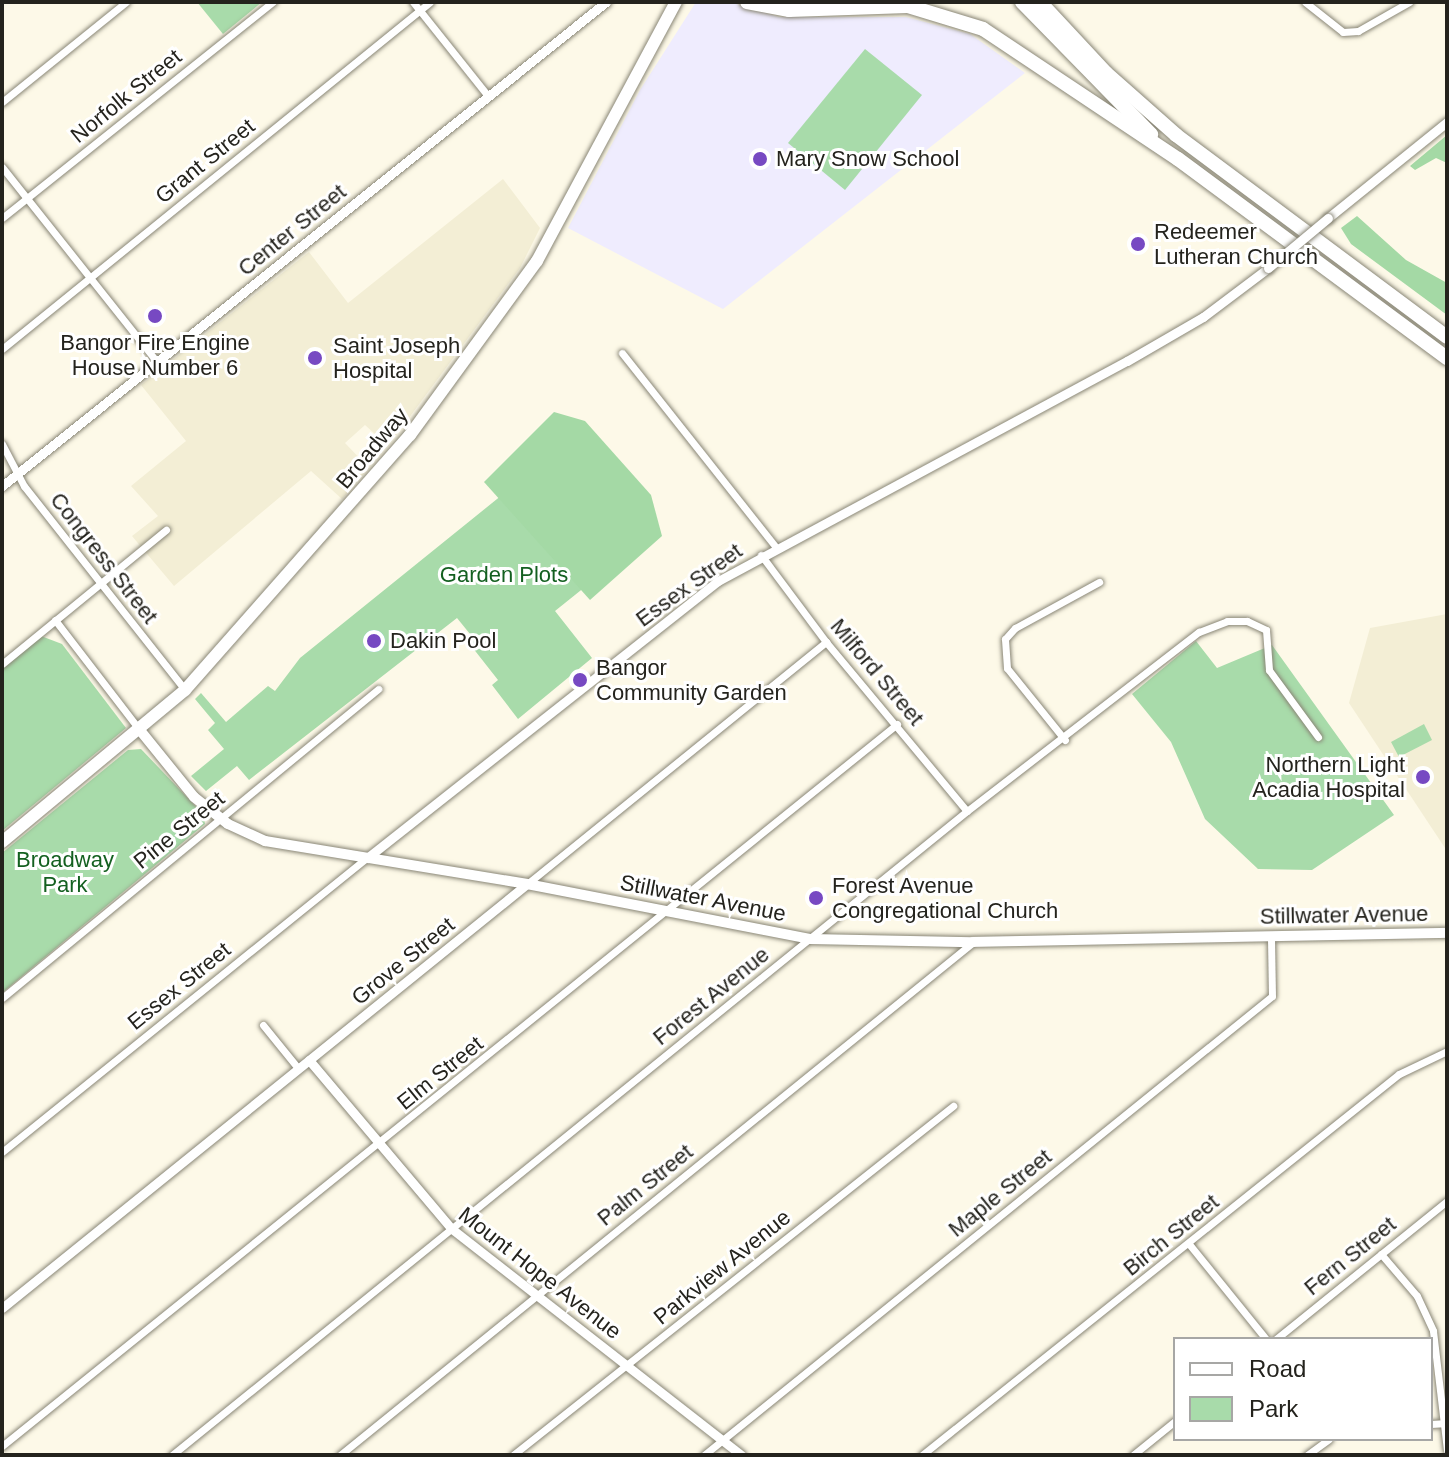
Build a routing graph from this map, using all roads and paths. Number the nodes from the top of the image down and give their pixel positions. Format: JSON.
{"nodes":[{"id":1,"x":126,"y":2,"type":"edge"},
{"id":2,"x":273,"y":2,"type":"edge"},
{"id":3,"x":413,"y":2,"type":"edge"},
{"id":4,"x":430,"y":2,"type":"edge"},
{"id":5,"x":606,"y":2,"type":"edge"},
{"id":6,"x":676,"y":2,"type":"edge"},
{"id":7,"x":747,"y":2,"type":"edge"},
{"id":8,"x":1022,"y":2,"type":"edge"},
{"id":9,"x":1040,"y":2,"type":"edge"},
{"id":10,"x":1052,"y":2,"type":"edge"},
{"id":11,"x":1305,"y":2,"type":"edge"},
{"id":12,"x":1409,"y":2,"type":"edge"},
{"id":13,"x":420,"y":10,"type":"junction"},
{"id":14,"x":1062,"y":26,"type":"junction"},
{"id":15,"x":488,"y":96,"type":"junction"},
{"id":16,"x":2,"y":102,"type":"edge"},
{"id":17,"x":1447,"y":122,"type":"edge"},
{"id":18,"x":1178,"y":159,"type":"junction"},
{"id":19,"x":2,"y":167,"type":"edge"},
{"id":20,"x":27,"y":198,"type":"junction"},
{"id":21,"x":2,"y":218,"type":"edge"},
{"id":22,"x":91,"y":277,"type":"junction"},
{"id":23,"x":1447,"y":337,"type":"edge"},
{"id":24,"x":2,"y":349,"type":"edge"},
{"id":25,"x":622,"y":353,"type":"dead end"},
{"id":26,"x":1447,"y":358,"type":"edge"},
{"id":27,"x":157,"y":362,"type":"junction"},
{"id":28,"x":2,"y":444,"type":"edge"},
{"id":29,"x":18,"y":473,"type":"junction"},
{"id":30,"x":2,"y":486,"type":"edge"},
{"id":31,"x":166,"y":530,"type":"dead end"},
{"id":32,"x":776,"y":547,"type":"junction"},
{"id":33,"x":761,"y":555,"type":"junction"},
{"id":34,"x":100,"y":581,"type":"junction"},
{"id":35,"x":1099,"y":582,"type":"dead end"},
{"id":36,"x":55,"y":620,"type":"junction"},
{"id":37,"x":826,"y":642,"type":"junction"},
{"id":38,"x":2,"y":664,"type":"edge"},
{"id":39,"x":378,"y":689,"type":"dead end"},
{"id":40,"x":185,"y":690,"type":"junction"},
{"id":41,"x":897,"y":724,"type":"junction"},
{"id":42,"x":139,"y":729,"type":"junction"},
{"id":43,"x":1318,"y":737,"type":"dead end"},
{"id":44,"x":1065,"y":740,"type":"junction"},
{"id":45,"x":967,"y":811,"type":"junction"},
{"id":46,"x":220,"y":819,"type":"junction"},
{"id":47,"x":2,"y":842,"type":"edge"},
{"id":48,"x":367,"y":858,"type":"junction"},
{"id":49,"x":527,"y":884,"type":"junction"},
{"id":50,"x":663,"y":913,"type":"junction"},
{"id":51,"x":1447,"y":933,"type":"edge"},
{"id":52,"x":1271,"y":936,"type":"junction"},
{"id":53,"x":810,"y":939,"type":"junction"},
{"id":54,"x":973,"y":942,"type":"junction"},
{"id":55,"x":2,"y":998,"type":"edge"},
{"id":56,"x":263,"y":1025,"type":"dead end"},
{"id":57,"x":1447,"y":1051,"type":"edge"},
{"id":58,"x":309,"y":1060,"type":"junction"},
{"id":59,"x":298,"y":1068,"type":"junction"},
{"id":60,"x":953,"y":1106,"type":"dead end"},
{"id":61,"x":380,"y":1144,"type":"junction"},
{"id":62,"x":2,"y":1152,"type":"edge"},
{"id":63,"x":1447,"y":1201,"type":"edge"},
{"id":64,"x":452,"y":1229,"type":"junction"},
{"id":65,"x":1189,"y":1244,"type":"junction"},
{"id":66,"x":1381,"y":1254,"type":"junction"},
{"id":67,"x":537,"y":1295,"type":"junction"},
{"id":68,"x":2,"y":1308,"type":"edge"},
{"id":69,"x":1264,"y":1337,"type":"edge"},
{"id":70,"x":1278,"y":1337,"type":"edge"},
{"id":71,"x":1431,"y":1337,"type":"edge"},
{"id":72,"x":1433,"y":1351,"type":"edge"},
{"id":73,"x":628,"y":1365,"type":"junction"},
{"id":74,"x":1173,"y":1423,"type":"edge"},
{"id":75,"x":1446,"y":1424,"type":"edge"},
{"id":76,"x":722,"y":1441,"type":"junction"},
{"id":77,"x":1326,"y":1441,"type":"edge"},
{"id":78,"x":2,"y":1446,"type":"edge"},
{"id":79,"x":1447,"y":1450,"type":"edge"},
{"id":80,"x":172,"y":1455,"type":"edge"},
{"id":81,"x":340,"y":1455,"type":"edge"},
{"id":82,"x":513,"y":1455,"type":"edge"},
{"id":83,"x":704,"y":1455,"type":"edge"},
{"id":84,"x":741,"y":1455,"type":"edge"},
{"id":85,"x":922,"y":1455,"type":"edge"},
{"id":86,"x":1133,"y":1455,"type":"edge"},
{"id":87,"x":1307,"y":1455,"type":"edge"}],
"edges":[{"from":1,"to":16,"type":"street"},
{"from":2,"to":20,"type":"street","name":"Norfolk Street"},
{"from":3,"to":13,"type":"street"},
{"from":4,"to":13,"type":"street","name":"Grant Street"},
{"from":5,"to":15,"type":"street","name":"Center Street"},
{"from":6,"to":40,"type":"main road","name":"Broadway"},
{"from":7,"to":18,"type":"highway"},
{"from":8,"to":18,"type":"highway"},
{"from":9,"to":14,"type":"highway"},
{"from":10,"to":14,"type":"highway"},
{"from":11,"to":12,"type":"street"},
{"from":13,"to":15,"type":"street"},
{"from":13,"to":22,"type":"street","name":"Grant Street"},
{"from":14,"to":23,"type":"highway"},
{"from":15,"to":27,"type":"street","name":"Center Street"},
{"from":17,"to":32,"type":"street","name":"Essex Street","bridge":true},
{"from":18,"to":26,"type":"highway"},
{"from":19,"to":20,"type":"street"},
{"from":20,"to":21,"type":"street","name":"Norfolk Street"},
{"from":20,"to":22,"type":"street"},
{"from":22,"to":24,"type":"street","name":"Grant Street"},
{"from":22,"to":27,"type":"street"},
{"from":25,"to":32,"type":"street"},
{"from":27,"to":29,"type":"street","name":"Center Street"},
{"from":28,"to":29,"type":"street","name":"Congress Street"},
{"from":29,"to":30,"type":"street","name":"Center Street"},
{"from":29,"to":34,"type":"street","name":"Congress Street"},
{"from":31,"to":34,"type":"street"},
{"from":32,"to":33,"type":"street","name":"Essex Street"},
{"from":33,"to":37,"type":"street","name":"Milford Street"},
{"from":33,"to":48,"type":"street","name":"Essex Street"},
{"from":34,"to":36,"type":"street"},
{"from":34,"to":40,"type":"street","name":"Congress Street"},
{"from":35,"to":44,"type":"street"},
{"from":36,"to":38,"type":"street"},
{"from":36,"to":42,"type":"street","name":"Stillwater Avenue"},
{"from":37,"to":41,"type":"street","name":"Milford Street"},
{"from":37,"to":49,"type":"street","name":"Grove Street"},
{"from":39,"to":46,"type":"street","name":"Pine Street"},
{"from":40,"to":42,"type":"main road","name":"Broadway"},
{"from":41,"to":45,"type":"street","name":"Milford Street"},
{"from":41,"to":50,"type":"street","name":"Elm Street"},
{"from":42,"to":46,"type":"main road","name":"Stillwater Avenue"},
{"from":42,"to":47,"type":"main road","name":"Broadway"},
{"from":43,"to":44,"type":"street","name":"Forest Avenue"},
{"from":44,"to":45,"type":"street","name":"Forest Avenue"},
{"from":45,"to":53,"type":"street","name":"Forest Avenue"},
{"from":46,"to":48,"type":"main road","name":"Stillwater Avenue"},
{"from":46,"to":55,"type":"street","name":"Pine Street"},
{"from":48,"to":49,"type":"main road","name":"Stillwater Avenue"},
{"from":48,"to":62,"type":"street","name":"Essex Street"},
{"from":49,"to":50,"type":"main road","name":"Stillwater Avenue"},
{"from":49,"to":58,"type":"street","name":"Grove Street"},
{"from":50,"to":53,"type":"main road","name":"Stillwater Avenue"},
{"from":50,"to":61,"type":"street","name":"Elm Street"},
{"from":51,"to":52,"type":"main road","name":"Stillwater Avenue"},
{"from":52,"to":54,"type":"main road","name":"Stillwater Avenue"},
{"from":52,"to":76,"type":"street","name":"Maple Street"},
{"from":53,"to":54,"type":"main road","name":"Stillwater Avenue"},
{"from":53,"to":64,"type":"street","name":"Forest Avenue"},
{"from":54,"to":67,"type":"street","name":"Palm Street"},
{"from":56,"to":59,"type":"street"},
{"from":57,"to":65,"type":"street","name":"Birch Street"},
{"from":58,"to":59,"type":"street","name":"Grove Street"},
{"from":58,"to":61,"type":"street","name":"Mount Hope Avenue"},
{"from":59,"to":68,"type":"street","name":"Grove Street"},
{"from":60,"to":73,"type":"street","name":"Parkview Avenue"},
{"from":61,"to":64,"type":"street","name":"Mount Hope Avenue"},
{"from":61,"to":78,"type":"street","name":"Elm Street"},
{"from":63,"to":66,"type":"street","name":"Fern Street"},
{"from":64,"to":67,"type":"street","name":"Mount Hope Avenue"},
{"from":64,"to":80,"type":"street","name":"Forest Avenue"},
{"from":65,"to":69,"type":"street"},
{"from":65,"to":85,"type":"street","name":"Birch Street"},
{"from":66,"to":70,"type":"street","name":"Fern Street"},
{"from":66,"to":71,"type":"street"},
{"from":67,"to":73,"type":"street","name":"Mount Hope Avenue"},
{"from":67,"to":81,"type":"street","name":"Palm Street"},
{"from":72,"to":75,"type":"street"},
{"from":73,"to":76,"type":"street","name":"Mount Hope Avenue"},
{"from":73,"to":82,"type":"street","name":"Parkview Avenue"},
{"from":74,"to":86,"type":"street"},
{"from":75,"to":79,"type":"street"},
{"from":76,"to":83,"type":"street","name":"Maple Street"},
{"from":76,"to":84,"type":"street","name":"Mount Hope Avenue"},
{"from":77,"to":87,"type":"street"}]}
